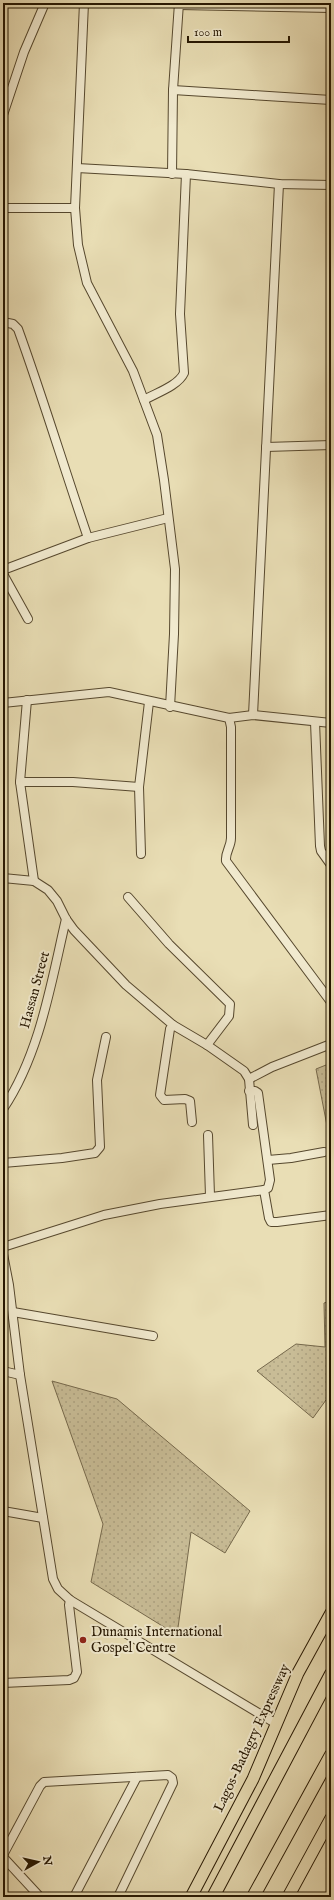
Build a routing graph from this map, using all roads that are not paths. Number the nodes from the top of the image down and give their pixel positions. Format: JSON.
{"nodes":[{"id":1,"x":45,"y":3,"type":"edge"},
{"id":2,"x":84,"y":3,"type":"edge"},
{"id":3,"x":179,"y":4,"type":"edge"},
{"id":4,"x":331,"y":8,"type":"edge"},
{"id":5,"x":173,"y":90,"type":"junction"},
{"id":6,"x":331,"y":100,"type":"edge"},
{"id":7,"x":3,"y":115,"type":"edge"},
{"id":8,"x":77,"y":168,"type":"junction"},
{"id":9,"x":172,"y":174,"type":"junction"},
{"id":10,"x":186,"y":174,"type":"junction"},
{"id":11,"x":279,"y":184,"type":"junction"},
{"id":12,"x":331,"y":185,"type":"edge"},
{"id":13,"x":3,"y":208,"type":"edge"},
{"id":14,"x":75,"y":208,"type":"junction"},
{"id":15,"x":3,"y":322,"type":"edge"},
{"id":16,"x":144,"y":400,"type":"junction"},
{"id":17,"x":331,"y":445,"type":"edge"},
{"id":18,"x":266,"y":447,"type":"junction"},
{"id":19,"x":168,"y":518,"type":"junction"},
{"id":20,"x":88,"y":538,"type":"junction"},
{"id":21,"x":3,"y":570,"type":"edge"},
{"id":22,"x":3,"y":574,"type":"edge"},
{"id":23,"x":28,"y":619,"type":"dead end"},
{"id":24,"x":27,"y":700,"type":"junction"},
{"id":25,"x":149,"y":702,"type":"junction"},
{"id":26,"x":3,"y":703,"type":"edge"},
{"id":27,"x":170,"y":707,"type":"junction"},
{"id":28,"x":253,"y":715,"type":"junction"},
{"id":29,"x":229,"y":718,"type":"junction"},
{"id":30,"x":315,"y":722,"type":"junction"},
{"id":31,"x":331,"y":723,"type":"edge"},
{"id":32,"x":20,"y":782,"type":"junction"},
{"id":33,"x":139,"y":787,"type":"junction"},
{"id":34,"x":141,"y":854,"type":"dead end"},
{"id":35,"x":331,"y":865,"type":"edge"},
{"id":36,"x":3,"y":878,"type":"edge"},
{"id":37,"x":34,"y":881,"type":"junction"},
{"id":38,"x":128,"y":897,"type":"dead end"},
{"id":39,"x":66,"y":919,"type":"junction"},
{"id":40,"x":331,"y":1002,"type":"edge"},
{"id":41,"x":173,"y":1025,"type":"junction"},
{"id":42,"x":106,"y":1037,"type":"dead end"},
{"id":43,"x":331,"y":1044,"type":"edge"},
{"id":44,"x":207,"y":1045,"type":"junction"},
{"id":45,"x":249,"y":1079,"type":"junction"},
{"id":46,"x":249,"y":1091,"type":"junction"},
{"id":47,"x":3,"y":1109,"type":"edge"},
{"id":48,"x":192,"y":1122,"type":"dead end"},
{"id":49,"x":253,"y":1125,"type":"dead end"},
{"id":50,"x":208,"y":1135,"type":"dead end"},
{"id":51,"x":324,"y":1152,"type":"dead end"},
{"id":52,"x":268,"y":1160,"type":"junction"},
{"id":53,"x":3,"y":1163,"type":"edge"},
{"id":54,"x":264,"y":1190,"type":"junction"},
{"id":55,"x":210,"y":1196,"type":"junction"},
{"id":56,"x":331,"y":1214,"type":"edge"},
{"id":57,"x":3,"y":1247,"type":"edge"},
{"id":58,"x":3,"y":1254,"type":"edge"},
{"id":59,"x":6,"y":1286,"type":"edge"},
{"id":60,"x":13,"y":1312,"type":"junction"},
{"id":61,"x":153,"y":1336,"type":"dead end"},
{"id":62,"x":3,"y":1371,"type":"edge"},
{"id":63,"x":20,"y":1375,"type":"junction"},
{"id":64,"x":3,"y":1511,"type":"edge"},
{"id":65,"x":43,"y":1518,"type":"junction"},
{"id":66,"x":70,"y":1600,"type":"junction"},
{"id":67,"x":331,"y":1613,"type":"edge"},
{"id":68,"x":331,"y":1674,"type":"edge"},
{"id":69,"x":3,"y":1683,"type":"edge"},
{"id":70,"x":275,"y":1723,"type":"junction"},
{"id":71,"x":331,"y":1755,"type":"edge"},
{"id":72,"x":137,"y":1777,"type":"junction"},
{"id":73,"x":331,"y":1818,"type":"edge"},
{"id":74,"x":3,"y":1856,"type":"edge"},
{"id":75,"x":40,"y":1897,"type":"edge"},
{"id":76,"x":74,"y":1897,"type":"edge"},
{"id":77,"x":118,"y":1897,"type":"edge"},
{"id":78,"x":190,"y":1897,"type":"edge"},
{"id":79,"x":213,"y":1897,"type":"edge"},
{"id":80,"x":254,"y":1897,"type":"edge"},
{"id":81,"x":288,"y":1897,"type":"edge"}],
"edges":[{"from":1,"to":7,"type":"street"},
{"from":2,"to":8,"type":"street"},
{"from":3,"to":4,"type":"street"},
{"from":3,"to":5,"type":"street"},
{"from":5,"to":6,"type":"street"},
{"from":5,"to":9,"type":"street"},
{"from":8,"to":9,"type":"street"},
{"from":8,"to":14,"type":"street"},
{"from":9,"to":10,"type":"street"},
{"from":10,"to":11,"type":"street"},
{"from":10,"to":16,"type":"street"},
{"from":11,"to":12,"type":"street"},
{"from":11,"to":18,"type":"street"},
{"from":13,"to":14,"type":"street"},
{"from":14,"to":16,"type":"street"},
{"from":15,"to":20,"type":"street"},
{"from":16,"to":19,"type":"street"},
{"from":17,"to":18,"type":"street"},
{"from":18,"to":28,"type":"street"},
{"from":19,"to":20,"type":"street"},
{"from":19,"to":27,"type":"street"},
{"from":20,"to":21,"type":"street"},
{"from":22,"to":23,"type":"street"},
{"from":24,"to":25,"type":"street"},
{"from":24,"to":26,"type":"street"},
{"from":24,"to":32,"type":"street"},
{"from":25,"to":27,"type":"street"},
{"from":25,"to":33,"type":"street"},
{"from":27,"to":29,"type":"street"},
{"from":28,"to":29,"type":"street"},
{"from":28,"to":30,"type":"street"},
{"from":29,"to":40,"type":"street"},
{"from":30,"to":31,"type":"street"},
{"from":30,"to":35,"type":"street"},
{"from":32,"to":33,"type":"street"},
{"from":32,"to":37,"type":"street"},
{"from":33,"to":34,"type":"street"},
{"from":36,"to":37,"type":"street"},
{"from":37,"to":39,"type":"street"},
{"from":38,"to":44,"type":"street"},
{"from":39,"to":41,"type":"street"},
{"from":39,"to":47,"type":"street","name":"Hassan Street"},
{"from":41,"to":44,"type":"street"},
{"from":41,"to":48,"type":"street"},
{"from":42,"to":53,"type":"street"},
{"from":43,"to":45,"type":"street"},
{"from":44,"to":45,"type":"street"},
{"from":45,"to":46,"type":"street"},
{"from":46,"to":49,"type":"street"},
{"from":46,"to":52,"type":"street"},
{"from":50,"to":55,"type":"street"},
{"from":51,"to":52,"type":"street"},
{"from":52,"to":54,"type":"street"},
{"from":54,"to":55,"type":"street"},
{"from":54,"to":56,"type":"street"},
{"from":55,"to":57,"type":"street"},
{"from":58,"to":59,"type":"street"},
{"from":59,"to":60,"type":"street"},
{"from":60,"to":61,"type":"street"},
{"from":60,"to":63,"type":"street"},
{"from":62,"to":63,"type":"street"},
{"from":63,"to":65,"type":"street"},
{"from":64,"to":65,"type":"street"},
{"from":65,"to":66,"type":"street"},
{"from":66,"to":69,"type":"street"},
{"from":66,"to":70,"type":"street"},
{"from":67,"to":70,"type":"main road","name":"Lagos-Badagry Expressway"},
{"from":68,"to":79,"type":"highway"},
{"from":70,"to":78,"type":"main road","name":"Lagos-Badagry Expressway"},
{"from":71,"to":80,"type":"highway"},
{"from":72,"to":74,"type":"street"},
{"from":72,"to":76,"type":"street"},
{"from":72,"to":77,"type":"street"},
{"from":73,"to":81,"type":"main road"},
{"from":74,"to":75,"type":"street"}]}
